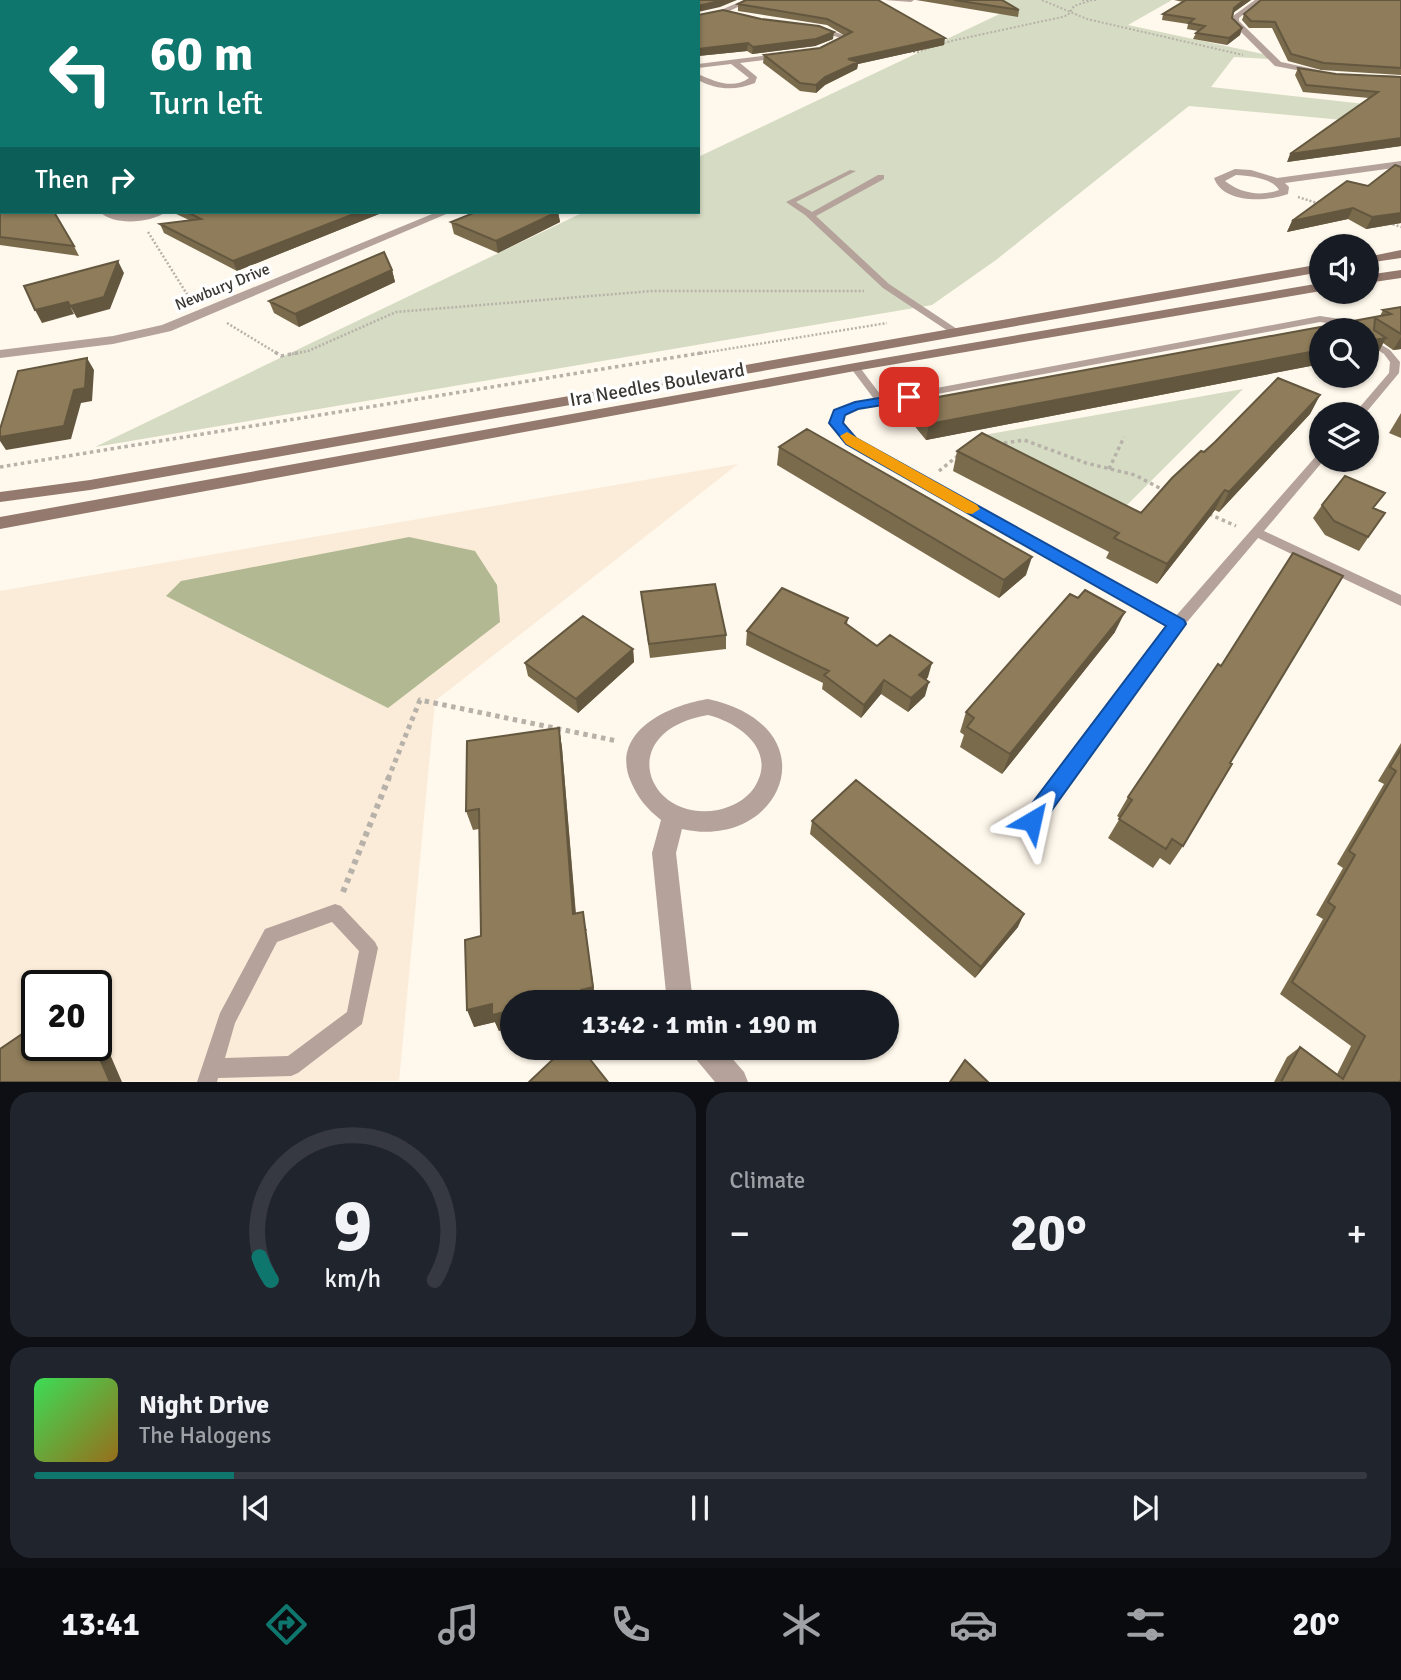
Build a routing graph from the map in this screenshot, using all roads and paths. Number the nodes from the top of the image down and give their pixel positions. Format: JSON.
{"nodes":[{"id":1,"x":750,"y":0,"type":"edge"},
{"id":2,"x":888,"y":0,"type":"edge"},
{"id":3,"x":911,"y":0,"type":"edge"},
{"id":4,"x":1042,"y":0,"type":"edge"},
{"id":5,"x":1082,"y":0,"type":"edge"},
{"id":6,"x":1094,"y":0,"type":"edge"},
{"id":7,"x":1258,"y":0,"type":"edge"},
{"id":8,"x":723,"y":12,"type":"junction"},
{"id":9,"x":1070,"y":13,"type":"junction"},
{"id":10,"x":736,"y":15,"type":"edge"},
{"id":11,"x":700,"y":17,"type":"edge"},
{"id":12,"x":805,"y":27,"type":"edge"},
{"id":13,"x":818,"y":51,"type":"edge"},
{"id":14,"x":902,"y":51,"type":"edge"},
{"id":15,"x":794,"y":54,"type":"edge"},
{"id":16,"x":1247,"y":56,"type":"dead end"},
{"id":17,"x":732,"y":61,"type":"junction"},
{"id":18,"x":700,"y":66,"type":"edge"},
{"id":19,"x":1329,"y":74,"type":"edge"},
{"id":20,"x":700,"y":77,"type":"edge"},
{"id":21,"x":1401,"y":164,"type":"edge"},
{"id":22,"x":852,"y":171,"type":"dead end"},
{"id":23,"x":881,"y":177,"type":"dead end"},
{"id":24,"x":1277,"y":181,"type":"junction"},
{"id":25,"x":1284,"y":192,"type":"junction"},
{"id":26,"x":1326,"y":205,"type":"edge"},
{"id":27,"x":109,"y":214,"type":"edge"},
{"id":28,"x":147,"y":214,"type":"edge"},
{"id":29,"x":441,"y":214,"type":"edge"},
{"id":30,"x":811,"y":216,"type":"junction"},
{"id":31,"x":142,"y":223,"type":"dead end"},
{"id":32,"x":1388,"y":223,"type":"edge"},
{"id":33,"x":1401,"y":227,"type":"edge"},
{"id":34,"x":1401,"y":254,"type":"edge"},
{"id":35,"x":1379,"y":258,"type":"edge"},
{"id":36,"x":1309,"y":270,"type":"edge"},
{"id":37,"x":1401,"y":274,"type":"edge"},
{"id":38,"x":1379,"y":277,"type":"edge"},
{"id":39,"x":1309,"y":289,"type":"edge"},
{"id":40,"x":893,"y":291,"type":"junction"},
{"id":41,"x":192,"y":303,"type":"dead end"},
{"id":42,"x":930,"y":316,"type":"junction"},
{"id":43,"x":224,"y":321,"type":"dead end"},
{"id":44,"x":1309,"y":321,"type":"edge"},
{"id":45,"x":954,"y":331,"type":"junction"},
{"id":46,"x":1379,"y":347,"type":"edge"},
{"id":47,"x":0,"y":355,"type":"edge"},
{"id":48,"x":855,"y":367,"type":"junction"},
{"id":49,"x":881,"y":402,"type":"junction"},
{"id":50,"x":1368,"y":402,"type":"edge"},
{"id":51,"x":1124,"y":437,"type":"dead end"},
{"id":52,"x":990,"y":445,"type":"edge"},
{"id":53,"x":967,"y":449,"type":"edge"},
{"id":54,"x":0,"y":467,"type":"edge"},
{"id":55,"x":1109,"y":469,"type":"junction"},
{"id":56,"x":1309,"y":471,"type":"edge"},
{"id":57,"x":925,"y":483,"type":"junction"},
{"id":58,"x":1169,"y":493,"type":"edge"},
{"id":59,"x":0,"y":497,"type":"edge"},
{"id":60,"x":1203,"y":511,"type":"edge"},
{"id":61,"x":0,"y":523,"type":"edge"},
{"id":62,"x":1256,"y":533,"type":"junction"},
{"id":63,"x":1401,"y":601,"type":"edge"},
{"id":64,"x":1177,"y":624,"type":"junction"},
{"id":65,"x":642,"y":747,"type":"junction"},
{"id":66,"x":674,"y":816,"type":"junction"},
{"id":67,"x":1032,"y":821,"type":"dead end"},
{"id":68,"x":335,"y":912,"type":"junction"},
{"id":69,"x":679,"y":990,"type":"edge"},
{"id":70,"x":715,"y":1060,"type":"edge"},
{"id":71,"x":209,"y":1075,"type":"edge"},
{"id":72,"x":734,"y":1082,"type":"edge"}],
"edges":[{"from":1,"to":8,"type":"street"},
{"from":2,"to":3,"type":"street"},
{"from":4,"to":9,"type":"path"},
{"from":5,"to":6,"type":"path"},
{"from":6,"to":9,"type":"path"},
{"from":7,"to":19,"type":"street"},
{"from":8,"to":10,"type":"street"},
{"from":8,"to":11,"type":"street"},
{"from":9,"to":14,"type":"path"},
{"from":9,"to":16,"type":"path"},
{"from":12,"to":13,"type":"street"},
{"from":15,"to":17,"type":"street"},
{"from":17,"to":18,"type":"street"},
{"from":17,"to":20,"type":"street"},
{"from":21,"to":24,"type":"street"},
{"from":22,"to":30,"type":"lane"},
{"from":23,"to":30,"type":"lane"},
{"from":24,"to":25,"type":"street"},
{"from":24,"to":25,"type":"street"},
{"from":25,"to":26,"type":"path"},
{"from":27,"to":28,"type":"street"},
{"from":29,"to":47,"type":"street","name":"Newbury Drive"},
{"from":30,"to":40,"type":"lane"},
{"from":31,"to":41,"type":"path"},
{"from":32,"to":33,"type":"path"},
{"from":34,"to":35,"type":"main road"},
{"from":36,"to":45,"type":"main road","name":"Ira Needles Boulevard"},
{"from":37,"to":38,"type":"main road"},
{"from":39,"to":48,"type":"main road","name":"Ira Needles Boulevard"},
{"from":40,"to":42,"type":"lane"},
{"from":40,"to":43,"type":"path"},
{"from":42,"to":45,"type":"lane"},
{"from":42,"to":54,"type":"path"},
{"from":44,"to":49,"type":"lane"},
{"from":45,"to":59,"type":"main road","name":"Ira Needles Boulevard"},
{"from":46,"to":50,"type":"lane"},
{"from":48,"to":49,"type":"lane"},
{"from":48,"to":61,"type":"main road","name":"Ira Needles Boulevard"},
{"from":49,"to":57,"type":"lane"},
{"from":51,"to":55,"type":"path"},
{"from":52,"to":55,"type":"path"},
{"from":53,"to":57,"type":"path"},
{"from":55,"to":58,"type":"path"},
{"from":56,"to":62,"type":"lane"},
{"from":57,"to":64,"type":"lane"},
{"from":60,"to":62,"type":"path"},
{"from":62,"to":63,"type":"lane"},
{"from":62,"to":64,"type":"lane"},
{"from":64,"to":67,"type":"lane"},
{"from":65,"to":66,"type":"street"},
{"from":65,"to":66,"type":"street"},
{"from":65,"to":68,"type":"path"},
{"from":66,"to":69,"type":"street"},
{"from":68,"to":71,"type":"lane"},
{"from":68,"to":71,"type":"lane"},
{"from":70,"to":72,"type":"street"}]}
